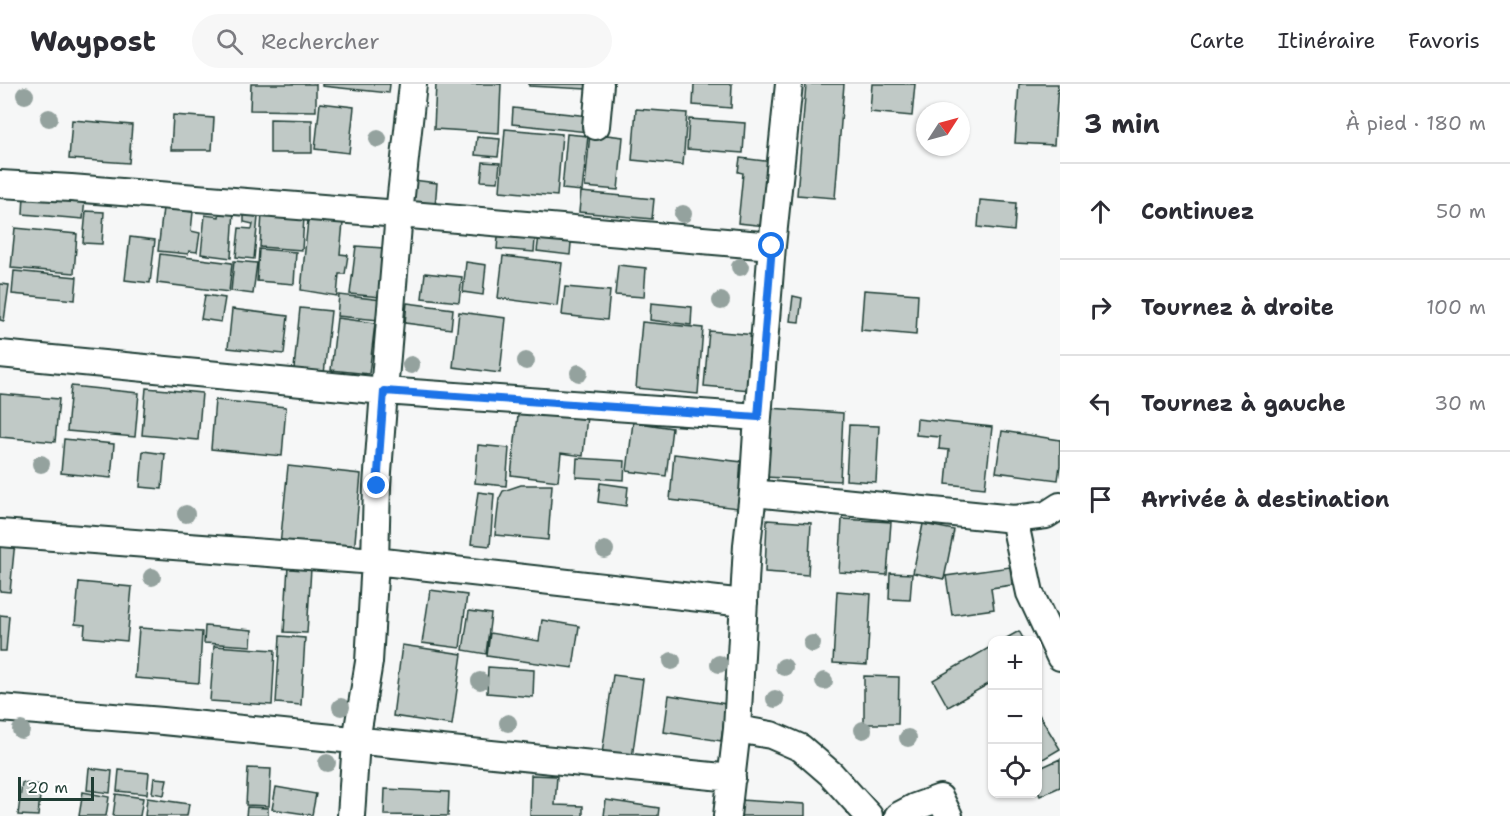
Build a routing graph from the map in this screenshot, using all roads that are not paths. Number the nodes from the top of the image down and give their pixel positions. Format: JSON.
{"nodes":[{"id":1,"x":414,"y":84,"type":"edge"},
{"id":2,"x":600,"y":84,"type":"edge"},
{"id":3,"x":789,"y":84,"type":"edge"},
{"id":4,"x":596,"y":126,"type":"dead end"},
{"id":5,"x":0,"y":184,"type":"edge"},
{"id":6,"x":399,"y":214,"type":"junction"},
{"id":7,"x":772,"y":246,"type":"junction"},
{"id":8,"x":0,"y":354,"type":"edge"},
{"id":9,"x":384,"y":391,"type":"junction"},
{"id":10,"x":758,"y":417,"type":"junction"},
{"id":11,"x":753,"y":493,"type":"junction"},
{"id":12,"x":1060,"y":506,"type":"edge"},
{"id":13,"x":1014,"y":519,"type":"junction"},
{"id":14,"x":0,"y":533,"type":"edge"},
{"id":15,"x":375,"y":561,"type":"junction"},
{"id":16,"x":744,"y":603,"type":"junction"},
{"id":17,"x":1060,"y":657,"type":"edge"},
{"id":18,"x":0,"y":708,"type":"edge"},
{"id":19,"x":737,"y":729,"type":"junction"},
{"id":20,"x":356,"y":741,"type":"junction"},
{"id":21,"x":732,"y":778,"type":"junction"},
{"id":22,"x":351,"y":816,"type":"edge"},
{"id":23,"x":727,"y":816,"type":"edge"},
{"id":24,"x":869,"y":816,"type":"edge"},
{"id":25,"x":898,"y":816,"type":"edge"},
{"id":26,"x":949,"y":816,"type":"edge"}],
"edges":[{"from":1,"to":6,"type":"street"},
{"from":2,"to":4,"type":"street"},
{"from":3,"to":7,"type":"street"},
{"from":5,"to":6,"type":"street"},
{"from":6,"to":7,"type":"street"},
{"from":6,"to":9,"type":"street"},
{"from":7,"to":10,"type":"street"},
{"from":8,"to":9,"type":"street"},
{"from":9,"to":10,"type":"street"},
{"from":9,"to":15,"type":"street"},
{"from":10,"to":11,"type":"street"},
{"from":11,"to":13,"type":"street"},
{"from":11,"to":16,"type":"street"},
{"from":12,"to":13,"type":"street"},
{"from":13,"to":17,"type":"street"},
{"from":14,"to":15,"type":"street"},
{"from":15,"to":16,"type":"street"},
{"from":15,"to":20,"type":"street"},
{"from":16,"to":19,"type":"street"},
{"from":18,"to":20,"type":"street"},
{"from":19,"to":21,"type":"street"},
{"from":19,"to":24,"type":"street"},
{"from":20,"to":21,"type":"street"},
{"from":20,"to":22,"type":"street"},
{"from":21,"to":23,"type":"street"},
{"from":25,"to":26,"type":"street"}]}
